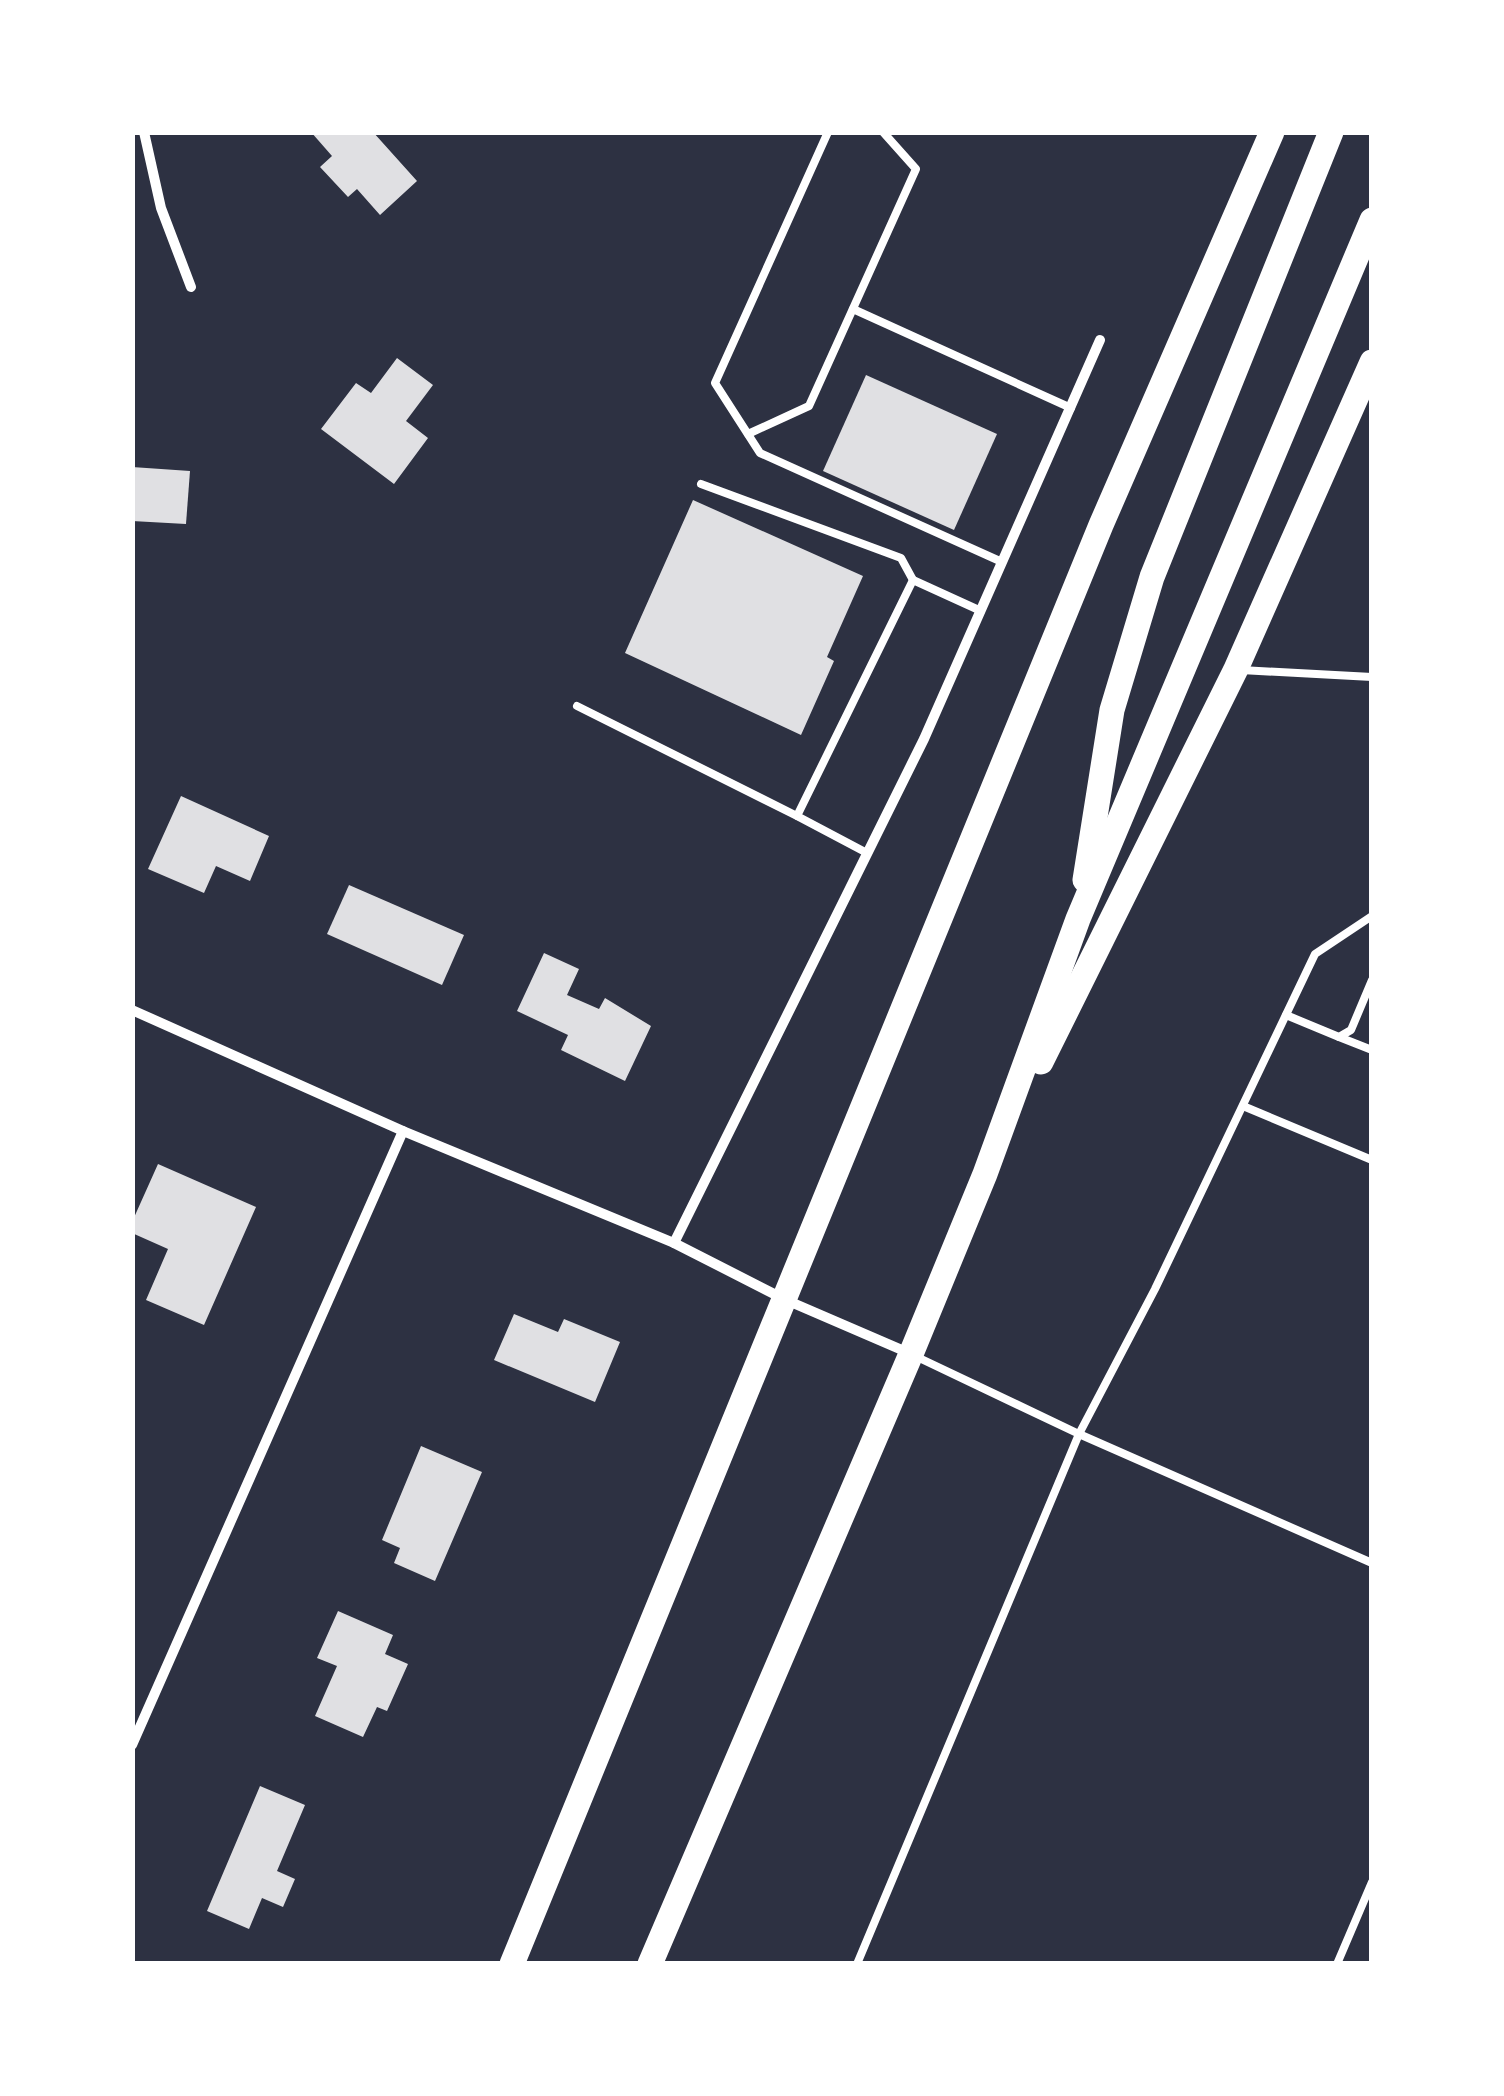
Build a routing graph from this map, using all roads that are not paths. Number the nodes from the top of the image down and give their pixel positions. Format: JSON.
{"nodes":[{"id":1,"x":144,"y":132,"type":"edge"},
{"id":2,"x":828,"y":132,"type":"edge"},
{"id":3,"x":883,"y":132,"type":"edge"},
{"id":4,"x":1256,"y":132,"type":"edge"},
{"id":5,"x":1272,"y":132,"type":"edge"},
{"id":6,"x":1330,"y":132,"type":"edge"},
{"id":7,"x":1246,"y":191,"type":"junction"},
{"id":8,"x":1372,"y":220,"type":"edge"},
{"id":9,"x":191,"y":287,"type":"dead end"},
{"id":10,"x":854,"y":310,"type":"junction"},
{"id":11,"x":1100,"y":340,"type":"dead end"},
{"id":12,"x":1372,"y":362,"type":"edge"},
{"id":13,"x":1071,"y":408,"type":"junction"},
{"id":14,"x":748,"y":434,"type":"junction"},
{"id":15,"x":700,"y":484,"type":"dead end"},
{"id":16,"x":1002,"y":562,"type":"junction"},
{"id":17,"x":913,"y":580,"type":"junction"},
{"id":18,"x":981,"y":611,"type":"junction"},
{"id":19,"x":1236,"y":670,"type":"junction"},
{"id":20,"x":1372,"y":677,"type":"edge"},
{"id":21,"x":577,"y":706,"type":"dead end"},
{"id":22,"x":797,"y":816,"type":"junction"},
{"id":23,"x":867,"y":854,"type":"junction"},
{"id":24,"x":1372,"y":916,"type":"edge"},
{"id":25,"x":1078,"y":919,"type":"junction"},
{"id":26,"x":1372,"y":980,"type":"edge"},
{"id":27,"x":132,"y":1010,"type":"edge"},
{"id":28,"x":1286,"y":1015,"type":"junction"},
{"id":29,"x":1339,"y":1036,"type":"junction"},
{"id":30,"x":1372,"y":1050,"type":"edge"},
{"id":31,"x":1243,"y":1106,"type":"junction"},
{"id":32,"x":403,"y":1131,"type":"junction"},
{"id":33,"x":1372,"y":1160,"type":"edge"},
{"id":34,"x":985,"y":1174,"type":"junction"},
{"id":35,"x":674,"y":1243,"type":"junction"},
{"id":36,"x":786,"y":1300,"type":"junction"},
{"id":37,"x":911,"y":1354,"type":"junction"},
{"id":38,"x":1078,"y":1434,"type":"junction"},
{"id":39,"x":1372,"y":1563,"type":"edge"},
{"id":40,"x":132,"y":1745,"type":"edge"},
{"id":41,"x":1372,"y":1882,"type":"edge"},
{"id":42,"x":512,"y":1964,"type":"edge"},
{"id":43,"x":650,"y":1964,"type":"edge"},
{"id":44,"x":857,"y":1964,"type":"edge"},
{"id":45,"x":1337,"y":1964,"type":"edge"}],
"edges":[{"from":1,"to":9,"type":"street"},
{"from":2,"to":14,"type":"lane"},
{"from":3,"to":10,"type":"lane"},
{"from":4,"to":7,"type":"main road"},
{"from":5,"to":7,"type":"main road"},
{"from":6,"to":25,"type":"main road"},
{"from":7,"to":36,"type":"main road"},
{"from":8,"to":25,"type":"main road"},
{"from":10,"to":13,"type":"lane"},
{"from":10,"to":14,"type":"lane"},
{"from":11,"to":13,"type":"street"},
{"from":12,"to":19,"type":"main road"},
{"from":13,"to":16,"type":"street"},
{"from":14,"to":16,"type":"lane"},
{"from":15,"to":17,"type":"lane"},
{"from":16,"to":18,"type":"street"},
{"from":17,"to":18,"type":"lane"},
{"from":17,"to":22,"type":"lane"},
{"from":18,"to":23,"type":"street"},
{"from":19,"to":20,"type":"lane"},
{"from":19,"to":34,"type":"main road"},
{"from":21,"to":22,"type":"lane"},
{"from":22,"to":23,"type":"lane"},
{"from":23,"to":35,"type":"street"},
{"from":24,"to":28,"type":"lane"},
{"from":25,"to":34,"type":"main road"},
{"from":26,"to":29,"type":"lane"},
{"from":27,"to":32,"type":"street"},
{"from":28,"to":29,"type":"lane"},
{"from":28,"to":31,"type":"lane"},
{"from":29,"to":30,"type":"lane"},
{"from":31,"to":33,"type":"lane"},
{"from":31,"to":38,"type":"lane"},
{"from":32,"to":35,"type":"street"},
{"from":32,"to":40,"type":"street"},
{"from":34,"to":37,"type":"main road"},
{"from":35,"to":36,"type":"street"},
{"from":36,"to":37,"type":"street"},
{"from":36,"to":42,"type":"main road"},
{"from":37,"to":38,"type":"lane"},
{"from":37,"to":43,"type":"main road"},
{"from":38,"to":39,"type":"lane"},
{"from":38,"to":44,"type":"lane"},
{"from":41,"to":45,"type":"lane"}]}
